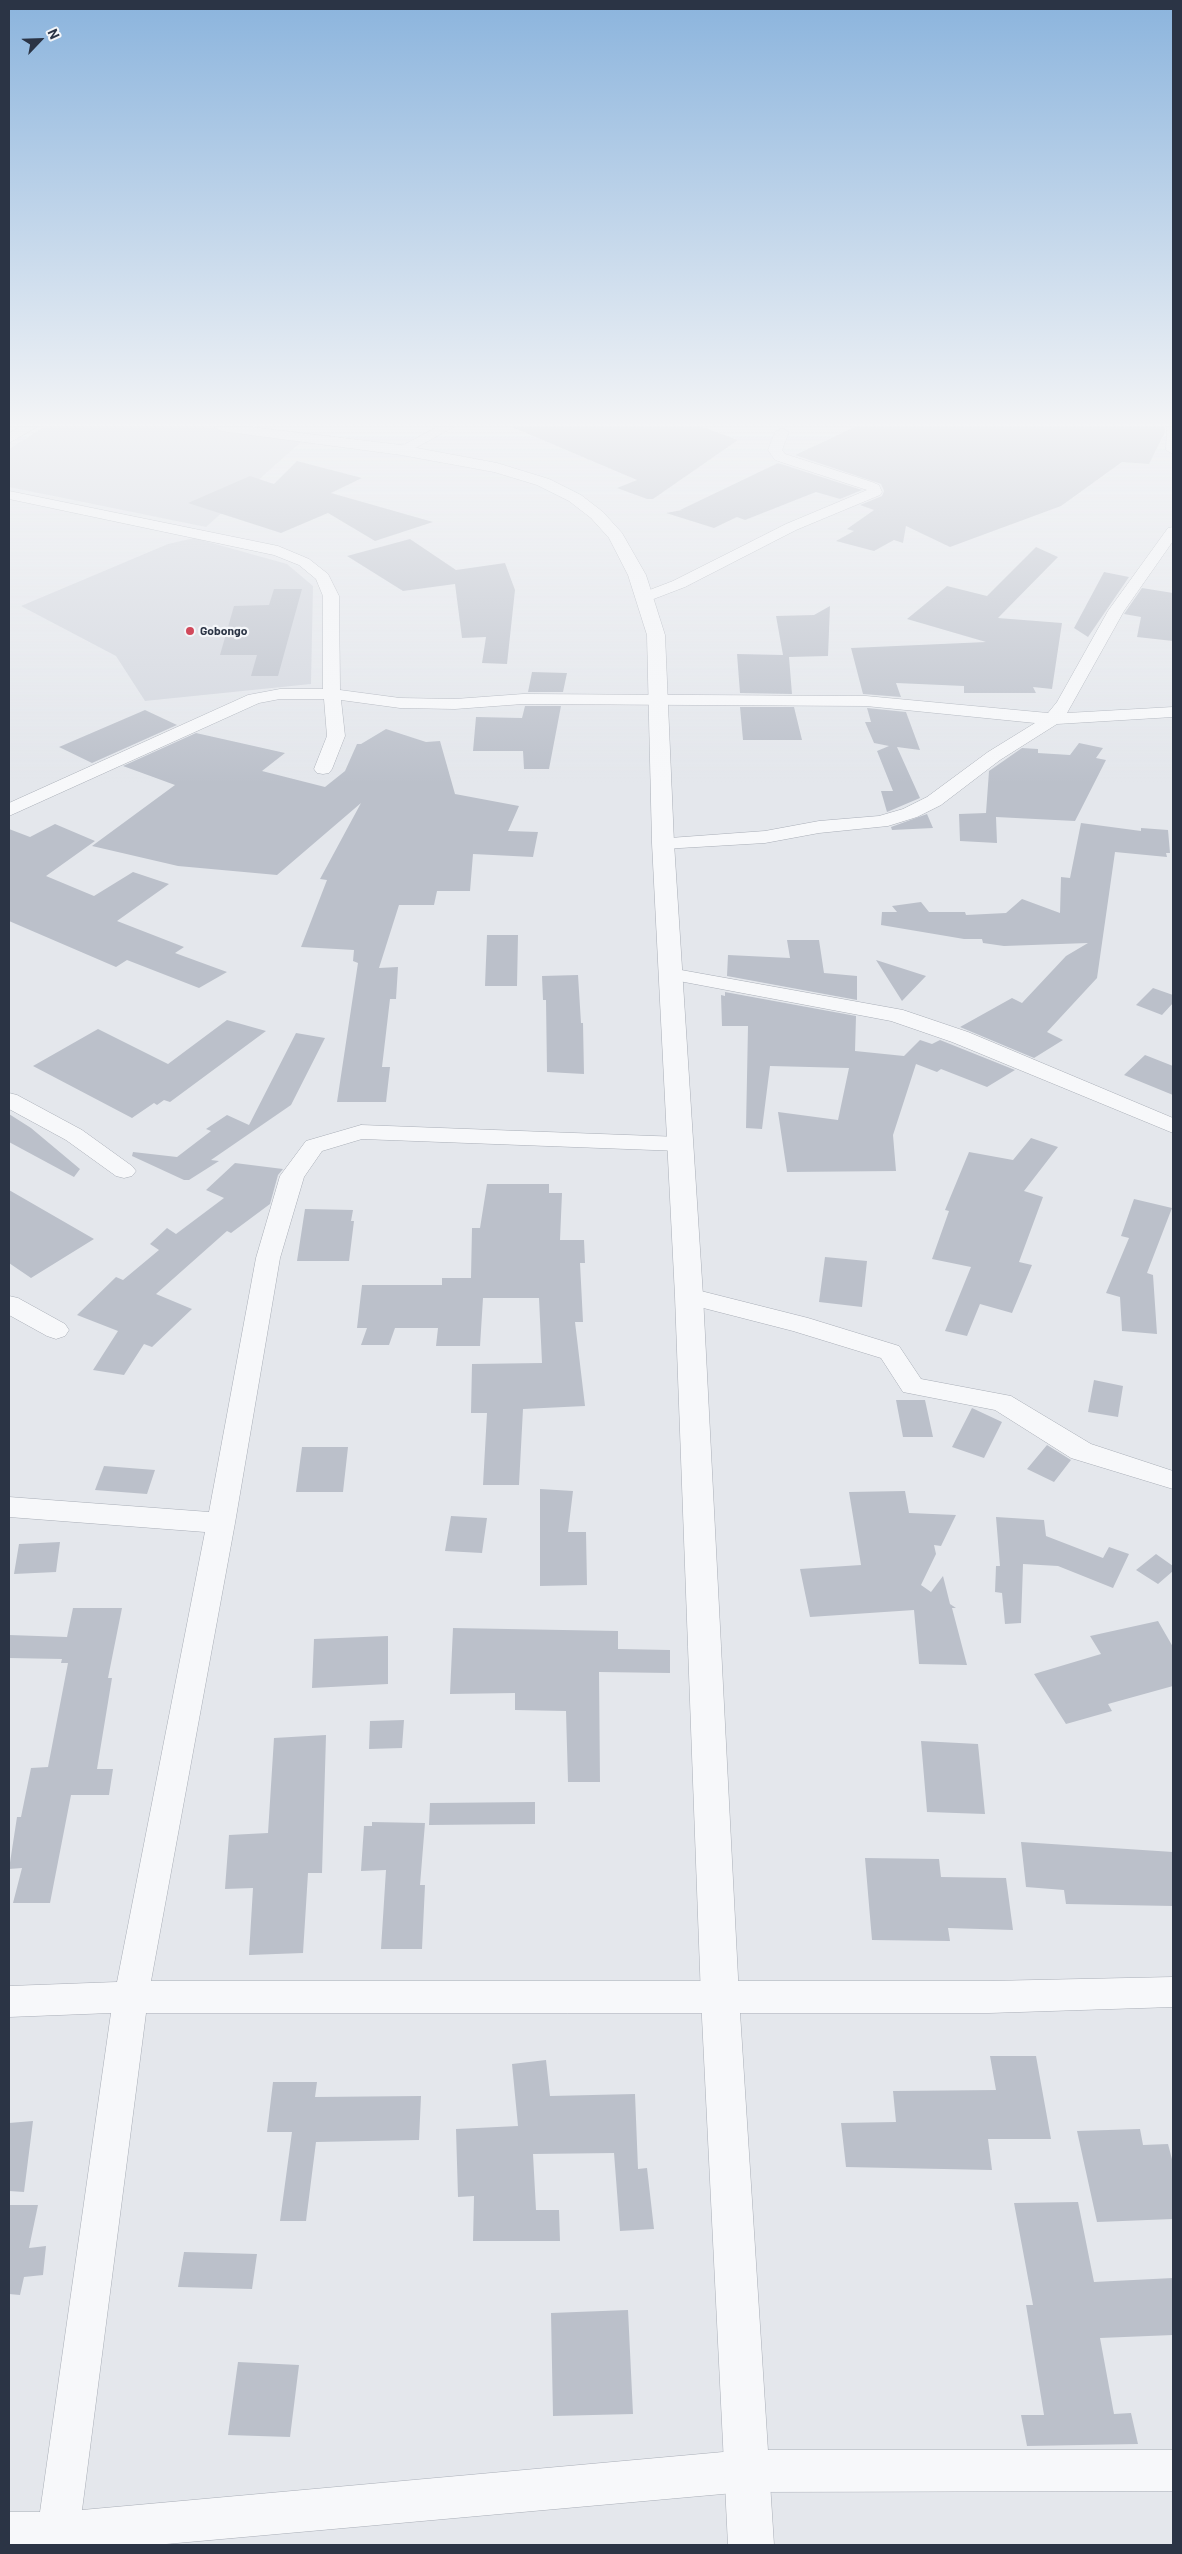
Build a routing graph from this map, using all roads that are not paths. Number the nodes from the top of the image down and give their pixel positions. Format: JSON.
{"nodes":[{"id":1,"x":255,"y":546,"type":"edge"},
{"id":2,"x":621,"y":546,"type":"edge"},
{"id":3,"x":754,"y":546,"type":"edge"},
{"id":4,"x":1162,"y":546,"type":"edge"},
{"id":5,"x":645,"y":597,"type":"junction"},
{"id":6,"x":332,"y":694,"type":"junction"},
{"id":7,"x":656,"y":700,"type":"junction"},
{"id":8,"x":1173,"y":712,"type":"edge"},
{"id":9,"x":1052,"y":719,"type":"junction"},
{"id":10,"x":324,"y":769,"type":"dead end"},
{"id":11,"x":9,"y":810,"type":"edge"},
{"id":12,"x":663,"y":843,"type":"junction"},
{"id":13,"x":670,"y":974,"type":"junction"},
{"id":14,"x":9,"y":1100,"type":"edge"},
{"id":15,"x":1173,"y":1126,"type":"edge"},
{"id":16,"x":680,"y":1144,"type":"junction"},
{"id":17,"x":124,"y":1170,"type":"dead end"},
{"id":18,"x":689,"y":1296,"type":"junction"},
{"id":19,"x":9,"y":1304,"type":"edge"},
{"id":20,"x":56,"y":1330,"type":"dead end"},
{"id":21,"x":1171,"y":1480,"type":"dead end"},
{"id":22,"x":9,"y":1507,"type":"edge"},
{"id":23,"x":221,"y":1523,"type":"junction"},
{"id":24,"x":1173,"y":1992,"type":"edge"},
{"id":25,"x":131,"y":1997,"type":"junction"},
{"id":26,"x":720,"y":1997,"type":"junction"},
{"id":27,"x":9,"y":2002,"type":"edge"},
{"id":28,"x":745,"y":2471,"type":"junction"},
{"id":29,"x":1173,"y":2471,"type":"edge"},
{"id":30,"x":9,"y":2533,"type":"edge"},
{"id":31,"x":58,"y":2539,"type":"edge"},
{"id":32,"x":751,"y":2545,"type":"edge"}],
"edges":[{"from":1,"to":6,"type":"street"},
{"from":2,"to":5,"type":"street"},
{"from":3,"to":5,"type":"street"},
{"from":4,"to":9,"type":"street"},
{"from":5,"to":7,"type":"street"},
{"from":6,"to":7,"type":"street"},
{"from":6,"to":10,"type":"street"},
{"from":6,"to":11,"type":"street"},
{"from":7,"to":9,"type":"street"},
{"from":7,"to":12,"type":"street"},
{"from":8,"to":9,"type":"street"},
{"from":9,"to":12,"type":"street"},
{"from":12,"to":13,"type":"street"},
{"from":13,"to":15,"type":"street"},
{"from":13,"to":16,"type":"street"},
{"from":14,"to":17,"type":"street"},
{"from":16,"to":18,"type":"street"},
{"from":16,"to":23,"type":"street"},
{"from":18,"to":21,"type":"street"},
{"from":18,"to":26,"type":"street"},
{"from":19,"to":20,"type":"street"},
{"from":22,"to":23,"type":"street"},
{"from":23,"to":25,"type":"street"},
{"from":24,"to":26,"type":"street"},
{"from":25,"to":26,"type":"street"},
{"from":25,"to":27,"type":"street"},
{"from":25,"to":31,"type":"street"},
{"from":26,"to":28,"type":"street"},
{"from":28,"to":29,"type":"street"},
{"from":28,"to":31,"type":"street"},
{"from":28,"to":32,"type":"street"},
{"from":30,"to":31,"type":"street"}]}
